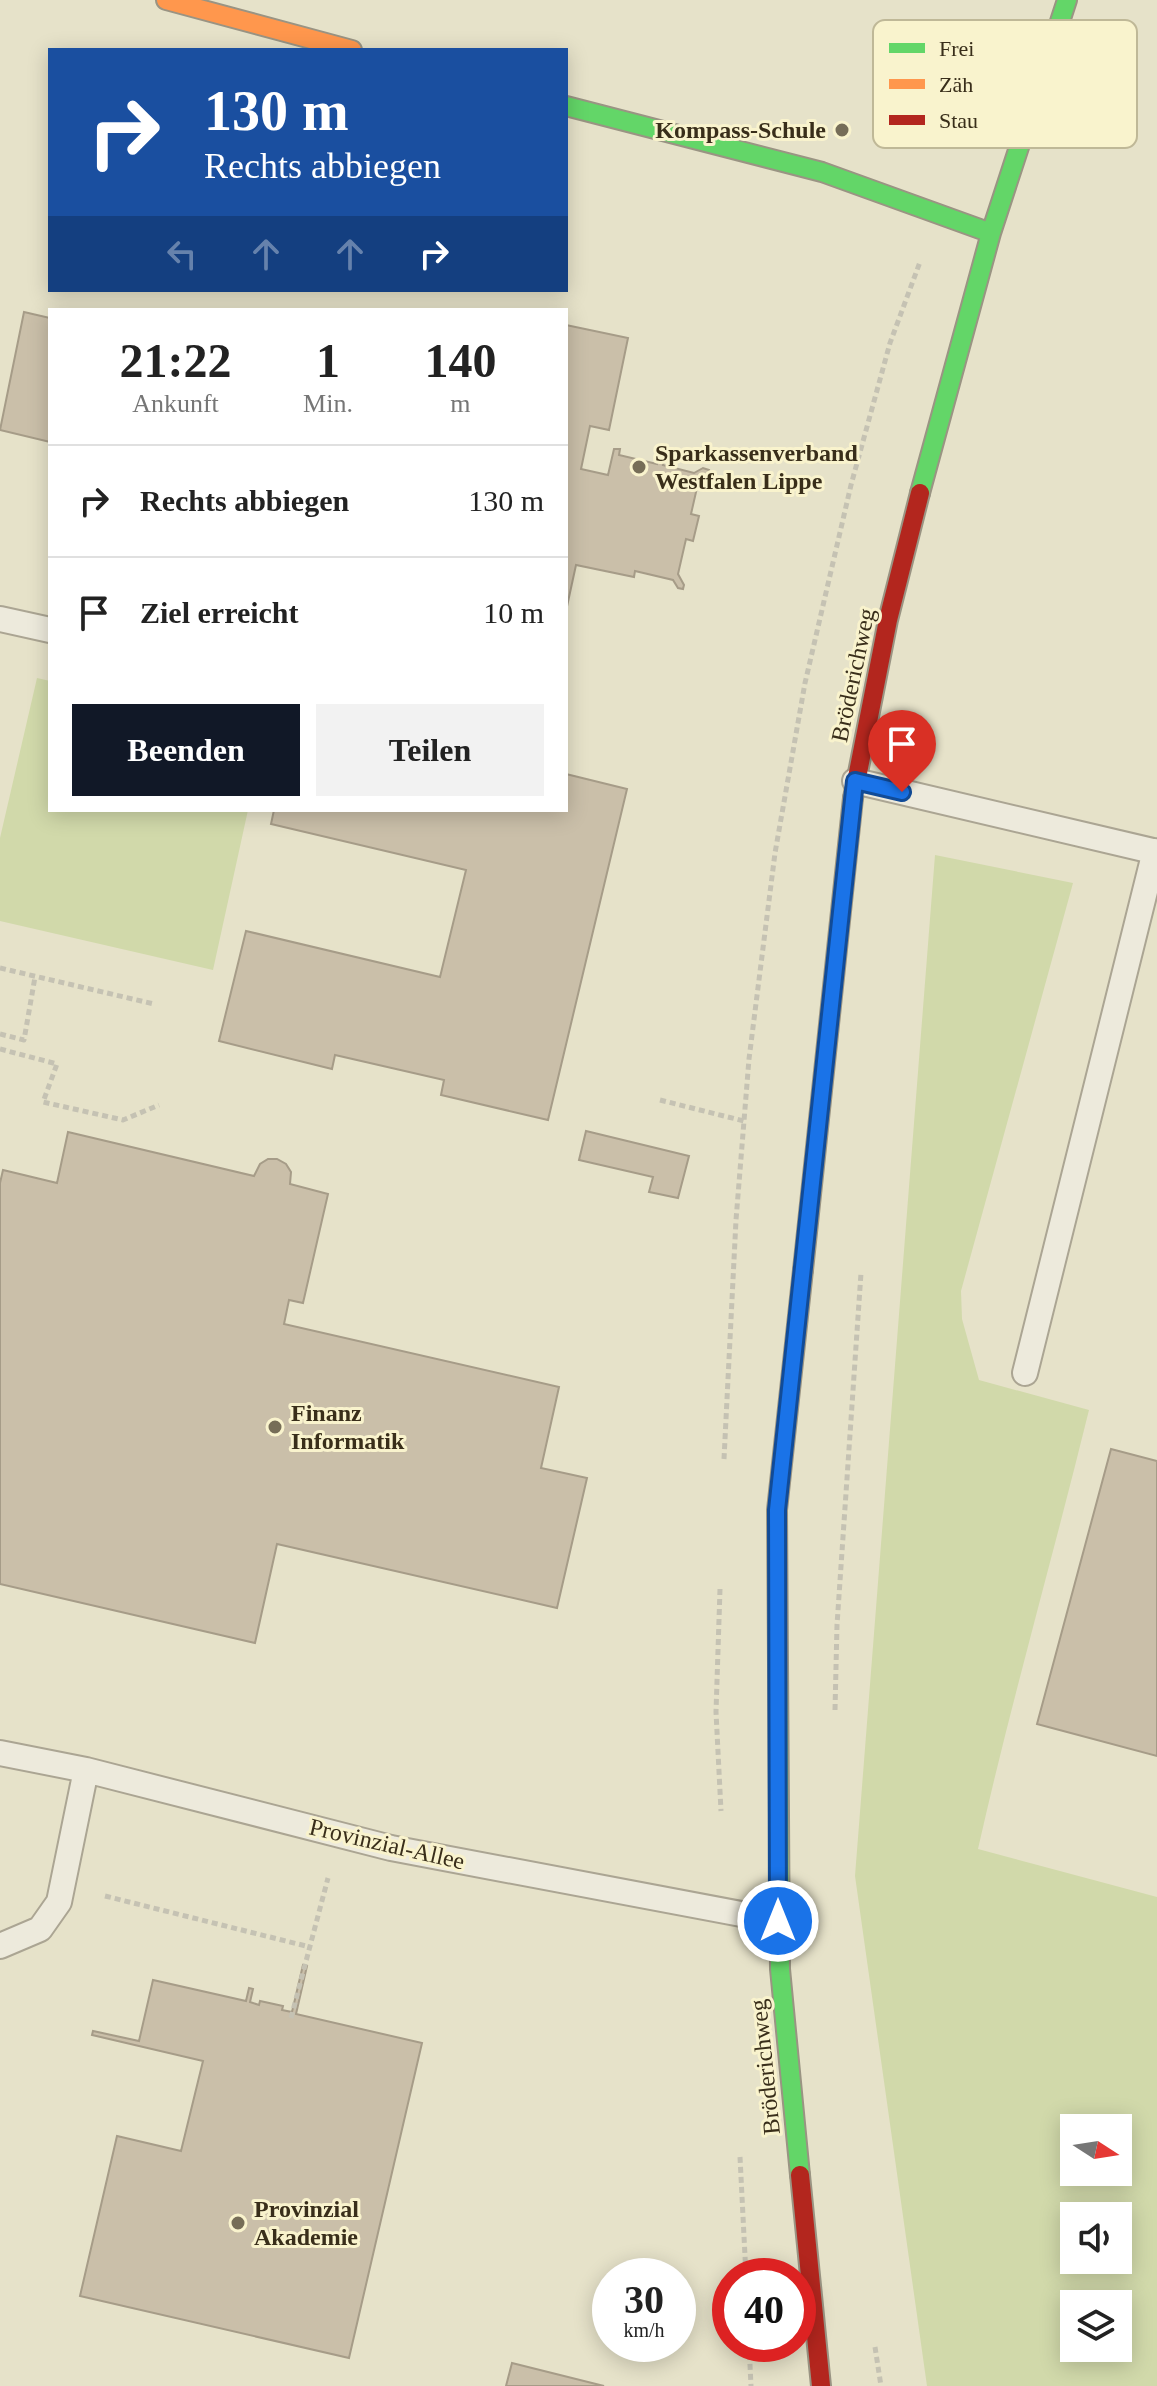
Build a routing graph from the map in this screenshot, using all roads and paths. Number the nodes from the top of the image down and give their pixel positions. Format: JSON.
{"nodes":[{"id":1,"x":166,"y":0,"type":"edge"},
{"id":2,"x":1067,"y":0,"type":"edge"},
{"id":3,"x":1060,"y":20,"type":"edge"},
{"id":4,"x":345,"y":48,"type":"edge"},
{"id":5,"x":568,"y":107,"type":"edge"},
{"id":6,"x":1019,"y":148,"type":"edge"},
{"id":7,"x":991,"y":233,"type":"junction"},
{"id":8,"x":0,"y":619,"type":"edge"},
{"id":9,"x":48,"y":630,"type":"edge"},
{"id":10,"x":855,"y":781,"type":"junction"},
{"id":11,"x":1156,"y":852,"type":"edge"},
{"id":12,"x":0,"y":968,"type":"edge"},
{"id":13,"x":35,"y":977,"type":"junction"},
{"id":14,"x":154,"y":1004,"type":"dead end"},
{"id":15,"x":0,"y":1034,"type":"edge"},
{"id":16,"x":0,"y":1049,"type":"edge"},
{"id":17,"x":660,"y":1100,"type":"dead end"},
{"id":18,"x":159,"y":1105,"type":"dead end"},
{"id":19,"x":744,"y":1121,"type":"dead end"},
{"id":20,"x":861,"y":1262,"type":"dead end"},
{"id":21,"x":1025,"y":1373,"type":"dead end"},
{"id":22,"x":833,"y":1723,"type":"dead end"},
{"id":23,"x":0,"y":1753,"type":"edge"},
{"id":24,"x":86,"y":1770,"type":"junction"},
{"id":25,"x":339,"y":1834,"type":"junction"},
{"id":26,"x":62,"y":1885,"type":"junction"},
{"id":27,"x":778,"y":1921,"type":"junction"},
{"id":28,"x":0,"y":1946,"type":"edge"},
{"id":29,"x":310,"y":1947,"type":"junction"},
{"id":30,"x":291,"y":2018,"type":"dead end"},
{"id":31,"x":874,"y":2342,"type":"dead end"},
{"id":32,"x":750,"y":2362,"type":"edge"},
{"id":33,"x":751,"y":2386,"type":"edge"},
{"id":34,"x":821,"y":2386,"type":"edge"},
{"id":35,"x":881,"y":2386,"type":"edge"}],
"edges":[{"from":1,"to":4,"type":"street"},
{"from":2,"to":3,"type":"street","name":"Bröderichweg"},
{"from":5,"to":7,"type":"street"},
{"from":6,"to":7,"type":"street","name":"Bröderichweg"},
{"from":7,"to":10,"type":"street","name":"Bröderichweg"},
{"from":8,"to":9,"type":"lane"},
{"from":10,"to":11,"type":"lane"},
{"from":10,"to":27,"type":"street","name":"Bröderichweg"},
{"from":11,"to":21,"type":"lane"},
{"from":12,"to":13,"type":"path"},
{"from":13,"to":14,"type":"path"},
{"from":13,"to":15,"type":"path"},
{"from":16,"to":18,"type":"path"},
{"from":17,"to":19,"type":"path"},
{"from":20,"to":22,"type":"path"},
{"from":23,"to":24,"type":"lane","name":"Provinzial-Allee"},
{"from":24,"to":25,"type":"lane","name":"Provinzial-Allee"},
{"from":24,"to":26,"type":"lane"},
{"from":25,"to":27,"type":"lane","name":"Provinzial-Allee"},
{"from":25,"to":29,"type":"path"},
{"from":26,"to":28,"type":"lane"},
{"from":26,"to":29,"type":"path"},
{"from":27,"to":34,"type":"street","name":"Bröderichweg"},
{"from":29,"to":30,"type":"path"},
{"from":31,"to":35,"type":"path"},
{"from":32,"to":33,"type":"path"}]}
